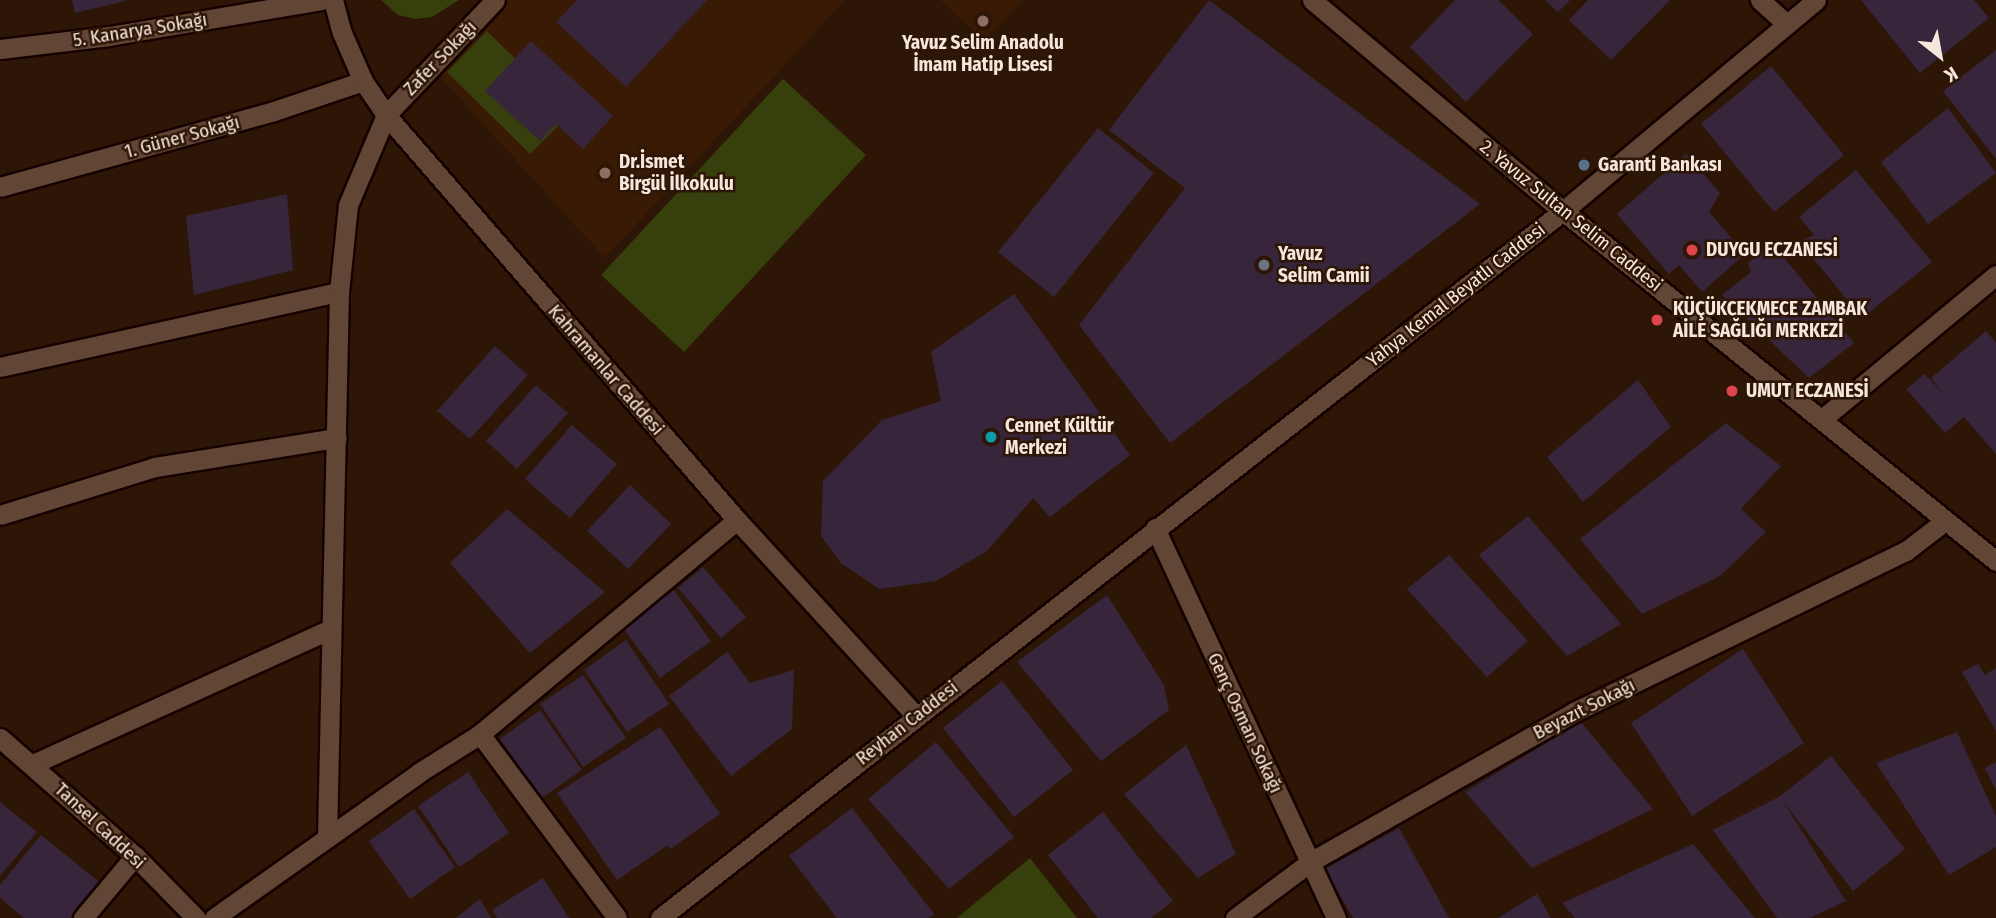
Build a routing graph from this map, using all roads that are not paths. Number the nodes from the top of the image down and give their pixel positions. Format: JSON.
{"nodes":[{"id":1,"x":321,"y":0,"type":"edge"},
{"id":2,"x":333,"y":0,"type":"edge"},
{"id":3,"x":495,"y":0,"type":"edge"},
{"id":4,"x":1312,"y":0,"type":"edge"},
{"id":5,"x":1760,"y":0,"type":"edge"},
{"id":6,"x":1815,"y":0,"type":"edge"},
{"id":7,"x":1787,"y":23,"type":"junction"},
{"id":8,"x":0,"y":49,"type":"edge"},
{"id":9,"x":363,"y":81,"type":"junction"},
{"id":10,"x":386,"y":115,"type":"junction"},
{"id":11,"x":0,"y":187,"type":"edge"},
{"id":12,"x":1563,"y":211,"type":"junction"},
{"id":13,"x":1996,"y":275,"type":"edge"},
{"id":14,"x":340,"y":292,"type":"junction"},
{"id":15,"x":0,"y":367,"type":"edge"},
{"id":16,"x":1822,"y":419,"type":"junction"},
{"id":17,"x":337,"y":438,"type":"junction"},
{"id":18,"x":0,"y":515,"type":"edge"},
{"id":19,"x":737,"y":520,"type":"junction"},
{"id":20,"x":1945,"y":521,"type":"junction"},
{"id":21,"x":1155,"y":528,"type":"junction"},
{"id":22,"x":1996,"y":561,"type":"edge"},
{"id":23,"x":331,"y":629,"type":"junction"},
{"id":24,"x":916,"y":716,"type":"junction"},
{"id":25,"x":480,"y":734,"type":"junction"},
{"id":26,"x":0,"y":738,"type":"edge"},
{"id":27,"x":33,"y":764,"type":"junction"},
{"id":28,"x":327,"y":837,"type":"junction"},
{"id":29,"x":135,"y":856,"type":"junction"},
{"id":30,"x":1310,"y":862,"type":"junction"},
{"id":31,"x":83,"y":918,"type":"edge"},
{"id":32,"x":196,"y":918,"type":"edge"},
{"id":33,"x":214,"y":918,"type":"edge"},
{"id":34,"x":617,"y":918,"type":"edge"},
{"id":35,"x":660,"y":918,"type":"edge"},
{"id":36,"x":1235,"y":918,"type":"edge"},
{"id":37,"x":1336,"y":918,"type":"edge"}],
"edges":[{"from":1,"to":8,"type":"street","name":"5. Kanarya Sokağı"},
{"from":2,"to":9,"type":"street","name":"Kahramanlar Caddesi"},
{"from":3,"to":10,"type":"street","name":"Zafer Sokağı"},
{"from":4,"to":12,"type":"street","name":"2. Yavuz Sultan Selim Caddesi"},
{"from":5,"to":7,"type":"street"},
{"from":6,"to":7,"type":"street","name":"Yahya Kemal Beyatlı Caddesi"},
{"from":7,"to":12,"type":"street","name":"Yahya Kemal Beyatlı Caddesi"},
{"from":9,"to":10,"type":"street","name":"Kahramanlar Caddesi"},
{"from":9,"to":11,"type":"street","name":"1. Güner Sokağı"},
{"from":10,"to":14,"type":"street"},
{"from":10,"to":19,"type":"street","name":"Kahramanlar Caddesi"},
{"from":12,"to":16,"type":"street","name":"2. Yavuz Sultan Selim Caddesi"},
{"from":12,"to":21,"type":"street","name":"Yahya Kemal Beyatlı Caddesi"},
{"from":13,"to":16,"type":"street"},
{"from":14,"to":15,"type":"street"},
{"from":14,"to":17,"type":"street"},
{"from":16,"to":20,"type":"street","name":"2. Yavuz Sultan Selim Caddesi"},
{"from":17,"to":18,"type":"street"},
{"from":17,"to":23,"type":"street"},
{"from":19,"to":24,"type":"street","name":"Kahramanlar Caddesi"},
{"from":19,"to":25,"type":"street"},
{"from":20,"to":22,"type":"street","name":"2. Yavuz Sultan Selim Caddesi"},
{"from":20,"to":30,"type":"street","name":"Beyazıt Sokağı"},
{"from":21,"to":24,"type":"street","name":"Reyhan Caddesi"},
{"from":21,"to":30,"type":"street","name":"Genç Osman Sokağı"},
{"from":23,"to":27,"type":"street"},
{"from":23,"to":28,"type":"street"},
{"from":24,"to":35,"type":"street","name":"Reyhan Caddesi"},
{"from":25,"to":28,"type":"street"},
{"from":25,"to":34,"type":"street"},
{"from":26,"to":27,"type":"street","name":"Tansel Caddesi"},
{"from":27,"to":29,"type":"street","name":"Tansel Caddesi"},
{"from":28,"to":33,"type":"street"},
{"from":29,"to":31,"type":"street"},
{"from":29,"to":32,"type":"street","name":"Tansel Caddesi"},
{"from":30,"to":36,"type":"street","name":"Beyazıt Sokağı"},
{"from":30,"to":37,"type":"street","name":"Genç Osman Sokağı"}]}
